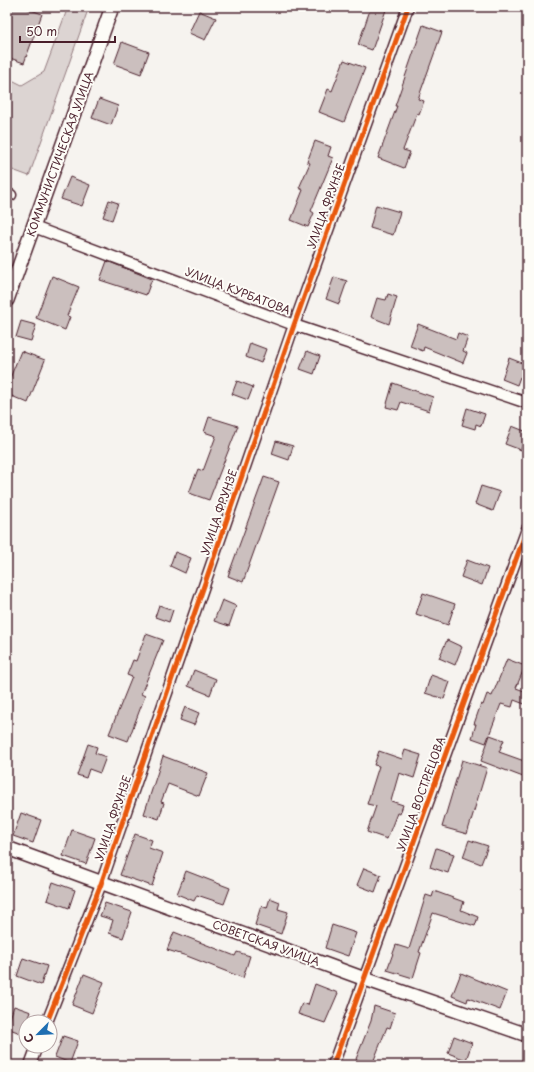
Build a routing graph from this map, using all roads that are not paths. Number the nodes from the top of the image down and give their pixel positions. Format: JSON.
{"nodes":[{"id":1,"x":112,"y":7,"type":"edge"},
{"id":2,"x":408,"y":7,"type":"edge"},
{"id":3,"x":34,"y":227,"type":"junction"},
{"id":4,"x":7,"y":300,"type":"edge"},
{"id":5,"x":294,"y":325,"type":"junction"},
{"id":6,"x":527,"y":403,"type":"edge"},
{"id":7,"x":527,"y":529,"type":"edge"},
{"id":8,"x":7,"y":848,"type":"edge"},
{"id":9,"x":101,"y":884,"type":"junction"},
{"id":10,"x":365,"y":979,"type":"junction"},
{"id":11,"x":50,"y":1014,"type":"edge"},
{"id":12,"x":527,"y":1035,"type":"edge"},
{"id":13,"x":34,"y":1054,"type":"edge"},
{"id":14,"x":30,"y":1065,"type":"edge"},
{"id":15,"x":334,"y":1065,"type":"edge"}],
"edges":[{"from":1,"to":3,"type":"street","name":"КОММУНИСТИЧЕСКАЯ УЛИЦА"},
{"from":2,"to":5,"type":"street","name":"УЛИЦА ФРУНЗЕ"},
{"from":3,"to":4,"type":"street","name":"КОММУНИСТИЧЕСКАЯ УЛИЦА"},
{"from":3,"to":5,"type":"street","name":"УЛИЦА КУРБАТОВА"},
{"from":5,"to":6,"type":"street","name":"УЛИЦА КУРБАТОВА"},
{"from":5,"to":9,"type":"street","name":"УЛИЦА ФРУНЗЕ"},
{"from":7,"to":10,"type":"street","name":"УЛИЦА ВОСТРЕЦОВА"},
{"from":8,"to":9,"type":"street","name":"СОВЕТСКАЯ УЛИЦА"},
{"from":9,"to":10,"type":"street","name":"СОВЕТСКАЯ УЛИЦА"},
{"from":9,"to":11,"type":"street","name":"УЛИЦА ФРУНЗЕ"},
{"from":10,"to":12,"type":"street","name":"СОВЕТСКАЯ УЛИЦА"},
{"from":10,"to":15,"type":"street","name":"УЛИЦА ВОСТРЕЦОВА"},
{"from":13,"to":14,"type":"street"}]}
